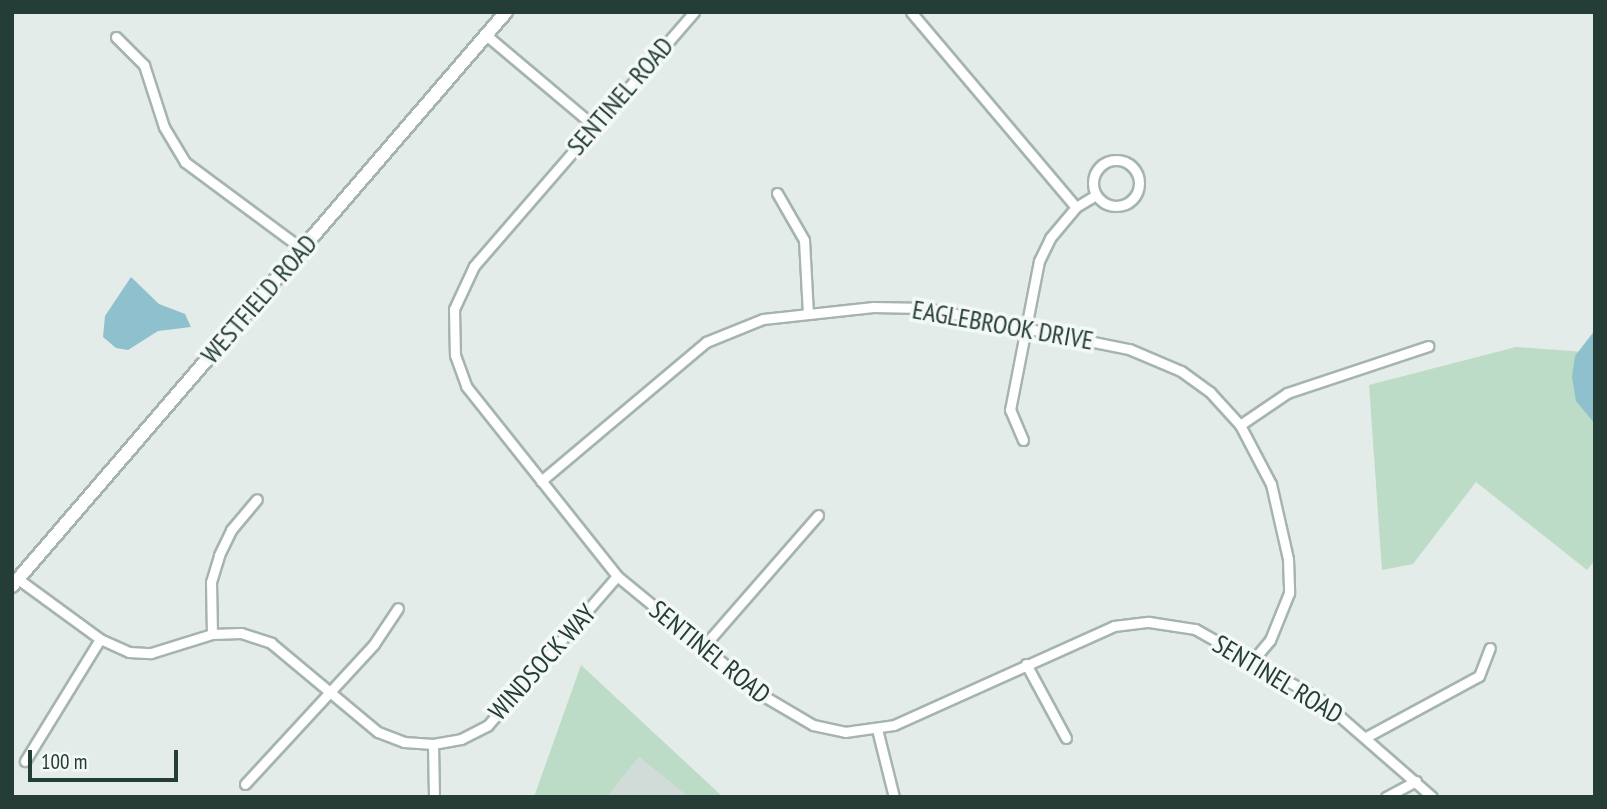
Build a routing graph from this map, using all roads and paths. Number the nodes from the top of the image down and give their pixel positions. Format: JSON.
{"nodes":[{"id":1,"x":506,"y":12,"type":"edge"},
{"id":2,"x":694,"y":12,"type":"edge"},
{"id":3,"x":911,"y":12,"type":"edge"},
{"id":4,"x":486,"y":35,"type":"junction"},
{"id":5,"x":116,"y":37,"type":"dead end"},
{"id":6,"x":593,"y":125,"type":"junction"},
{"id":7,"x":777,"y":192,"type":"dead end"},
{"id":8,"x":1096,"y":195,"type":"junction"},
{"id":9,"x":1076,"y":207,"type":"junction"},
{"id":10,"x":302,"y":249,"type":"junction"},
{"id":11,"x":808,"y":313,"type":"junction"},
{"id":12,"x":1023,"y":325,"type":"junction"},
{"id":13,"x":1428,"y":346,"type":"dead end"},
{"id":14,"x":1240,"y":425,"type":"junction"},
{"id":15,"x":1023,"y":440,"type":"dead end"},
{"id":16,"x":541,"y":481,"type":"junction"},
{"id":17,"x":257,"y":499,"type":"dead end"},
{"id":18,"x":817,"y":515,"type":"dead end"},
{"id":19,"x":617,"y":576,"type":"junction"},
{"id":20,"x":15,"y":583,"type":"edge"},
{"id":21,"x":398,"y":608,"type":"dead end"},
{"id":22,"x":212,"y":634,"type":"junction"},
{"id":23,"x":100,"y":639,"type":"junction"},
{"id":24,"x":703,"y":648,"type":"junction"},
{"id":25,"x":1490,"y":648,"type":"dead end"},
{"id":26,"x":1253,"y":660,"type":"junction"},
{"id":27,"x":1026,"y":664,"type":"junction"},
{"id":28,"x":330,"y":694,"type":"junction"},
{"id":29,"x":877,"y":729,"type":"junction"},
{"id":30,"x":1368,"y":736,"type":"junction"},
{"id":31,"x":1066,"y":738,"type":"dead end"},
{"id":32,"x":433,"y":744,"type":"junction"},
{"id":33,"x":25,"y":761,"type":"dead end"},
{"id":34,"x":1416,"y":781,"type":"junction"},
{"id":35,"x":245,"y":784,"type":"dead end"},
{"id":36,"x":434,"y":797,"type":"edge"},
{"id":37,"x":894,"y":797,"type":"edge"},
{"id":38,"x":1386,"y":797,"type":"edge"},
{"id":39,"x":1432,"y":797,"type":"edge"}],
"edges":[{"from":1,"to":4,"type":"street","name":"WESTFIELD ROAD"},
{"from":2,"to":6,"type":"street","name":"SENTINEL ROAD"},
{"from":3,"to":9,"type":"street"},
{"from":4,"to":6,"type":"street"},
{"from":4,"to":10,"type":"street","name":"WESTFIELD ROAD"},
{"from":5,"to":10,"type":"street"},
{"from":6,"to":16,"type":"street","name":"SENTINEL ROAD"},
{"from":7,"to":11,"type":"street"},
{"from":8,"to":8,"type":"street"},
{"from":8,"to":9,"type":"street"},
{"from":9,"to":12,"type":"street"},
{"from":10,"to":20,"type":"street","name":"WESTFIELD ROAD"},
{"from":11,"to":12,"type":"street","name":"EAGLEBROOK DRIVE"},
{"from":11,"to":16,"type":"street","name":"EAGLEBROOK DRIVE"},
{"from":12,"to":14,"type":"street","name":"EAGLEBROOK DRIVE"},
{"from":12,"to":15,"type":"street"},
{"from":13,"to":14,"type":"street"},
{"from":14,"to":26,"type":"street","name":"EAGLEBROOK DRIVE"},
{"from":16,"to":19,"type":"street","name":"SENTINEL ROAD"},
{"from":17,"to":22,"type":"street"},
{"from":18,"to":24,"type":"street"},
{"from":19,"to":24,"type":"street","name":"SENTINEL ROAD"},
{"from":19,"to":32,"type":"street","name":"WINDSOCK WAY"},
{"from":20,"to":23,"type":"street","name":"WINDSOCK WAY"},
{"from":21,"to":28,"type":"street"},
{"from":22,"to":23,"type":"street","name":"WINDSOCK WAY"},
{"from":22,"to":28,"type":"street","name":"WINDSOCK WAY"},
{"from":23,"to":33,"type":"street"},
{"from":24,"to":29,"type":"street","name":"SENTINEL ROAD"},
{"from":25,"to":30,"type":"street"},
{"from":26,"to":27,"type":"street","name":"SENTINEL ROAD"},
{"from":26,"to":30,"type":"street","name":"SENTINEL ROAD"},
{"from":27,"to":29,"type":"street","name":"SENTINEL ROAD"},
{"from":27,"to":31,"type":"street"},
{"from":28,"to":32,"type":"street","name":"WINDSOCK WAY"},
{"from":28,"to":35,"type":"street"},
{"from":29,"to":37,"type":"street"},
{"from":30,"to":34,"type":"street","name":"SENTINEL ROAD"},
{"from":32,"to":36,"type":"street"},
{"from":34,"to":38,"type":"street"},
{"from":34,"to":39,"type":"street","name":"SENTINEL ROAD"}]}
